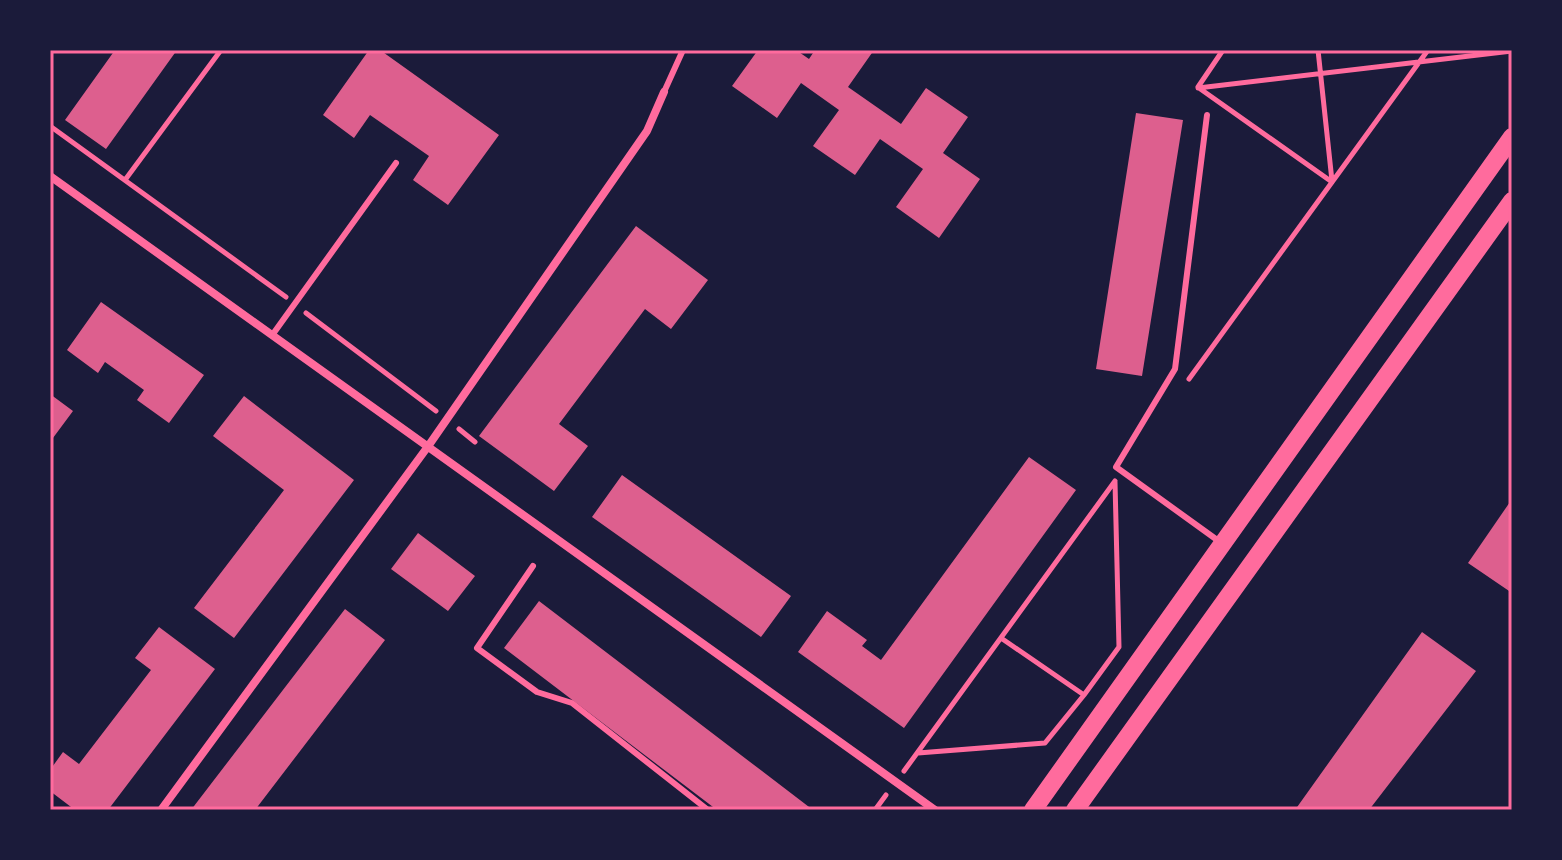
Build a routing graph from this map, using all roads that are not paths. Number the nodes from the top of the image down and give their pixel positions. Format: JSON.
{"nodes":[{"id":1,"x":683,"y":50,"type":"edge"},
{"id":2,"x":664,"y":92,"type":"joint"},
{"id":3,"x":1207,"y":115,"type":"dead end"},
{"id":4,"x":1512,"y":137,"type":"edge"},
{"id":5,"x":396,"y":163,"type":"dead end"},
{"id":6,"x":50,"y":176,"type":"edge"},
{"id":7,"x":1512,"y":201,"type":"edge"},
{"id":8,"x":273,"y":334,"type":"junction"},
{"id":9,"x":429,"y":445,"type":"junction"},
{"id":10,"x":1223,"y":544,"type":"junction"},
{"id":11,"x":533,"y":566,"type":"dead end"},
{"id":12,"x":161,"y":810,"type":"edge"},
{"id":13,"x":708,"y":810,"type":"edge"},
{"id":14,"x":935,"y":810,"type":"edge"},
{"id":15,"x":1033,"y":810,"type":"edge"},
{"id":16,"x":1075,"y":810,"type":"edge"}],
"edges":[{"from":1,"to":2,"type":"lane"},
{"from":2,"to":9,"type":"street"},
{"from":3,"to":10,"type":"lane"},
{"from":4,"to":10,"type":"main road"},
{"from":5,"to":8,"type":"lane"},
{"from":6,"to":8,"type":"street"},
{"from":7,"to":16,"type":"main road"},
{"from":8,"to":9,"type":"street"},
{"from":9,"to":12,"type":"street"},
{"from":9,"to":14,"type":"street"},
{"from":10,"to":15,"type":"main road"},
{"from":11,"to":13,"type":"lane"}]}
